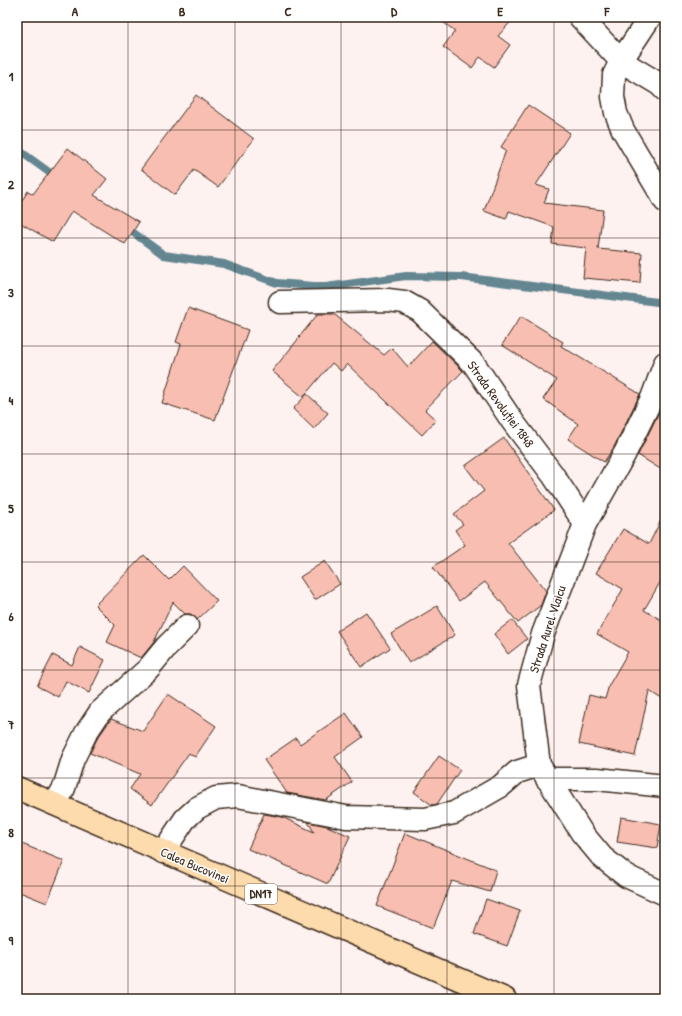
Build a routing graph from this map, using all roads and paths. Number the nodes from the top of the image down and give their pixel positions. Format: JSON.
{"nodes":[{"id":1,"x":580,"y":17,"type":"edge"},
{"id":2,"x":650,"y":17,"type":"edge"},
{"id":3,"x":621,"y":61,"type":"junction"},
{"id":4,"x":665,"y":90,"type":"edge"},
{"id":5,"x":665,"y":201,"type":"edge"},
{"id":6,"x":280,"y":302,"type":"dead end"},
{"id":7,"x":665,"y":363,"type":"edge"},
{"id":8,"x":585,"y":524,"type":"junction"},
{"id":9,"x":187,"y":626,"type":"dead end"},
{"id":10,"x":543,"y":772,"type":"junction"},
{"id":11,"x":665,"y":786,"type":"edge"},
{"id":12,"x":17,"y":788,"type":"edge"},
{"id":13,"x":55,"y":804,"type":"junction"},
{"id":14,"x":163,"y":852,"type":"junction"},
{"id":15,"x":665,"y":894,"type":"edge"},
{"id":16,"x":505,"y":999,"type":"edge"}],
"edges":[{"from":1,"to":3,"type":"street"},
{"from":2,"to":3,"type":"street"},
{"from":3,"to":4,"type":"street"},
{"from":3,"to":5,"type":"street"},
{"from":6,"to":8,"type":"street","name":"Strada Revoluției 1848"},
{"from":7,"to":8,"type":"street","name":"Strada Aurel Vlaicu"},
{"from":8,"to":10,"type":"street","name":"Strada Aurel Vlaicu"},
{"from":9,"to":13,"type":"street"},
{"from":10,"to":11,"type":"street"},
{"from":10,"to":14,"type":"street"},
{"from":10,"to":15,"type":"street"},
{"from":12,"to":13,"type":"highway","name":"Calea Bucovinei","number":"DN17"},
{"from":13,"to":14,"type":"highway","name":"Calea Bucovinei","number":"DN17"},
{"from":14,"to":16,"type":"highway","name":"Calea Bucovinei","number":"DN17"}]}
